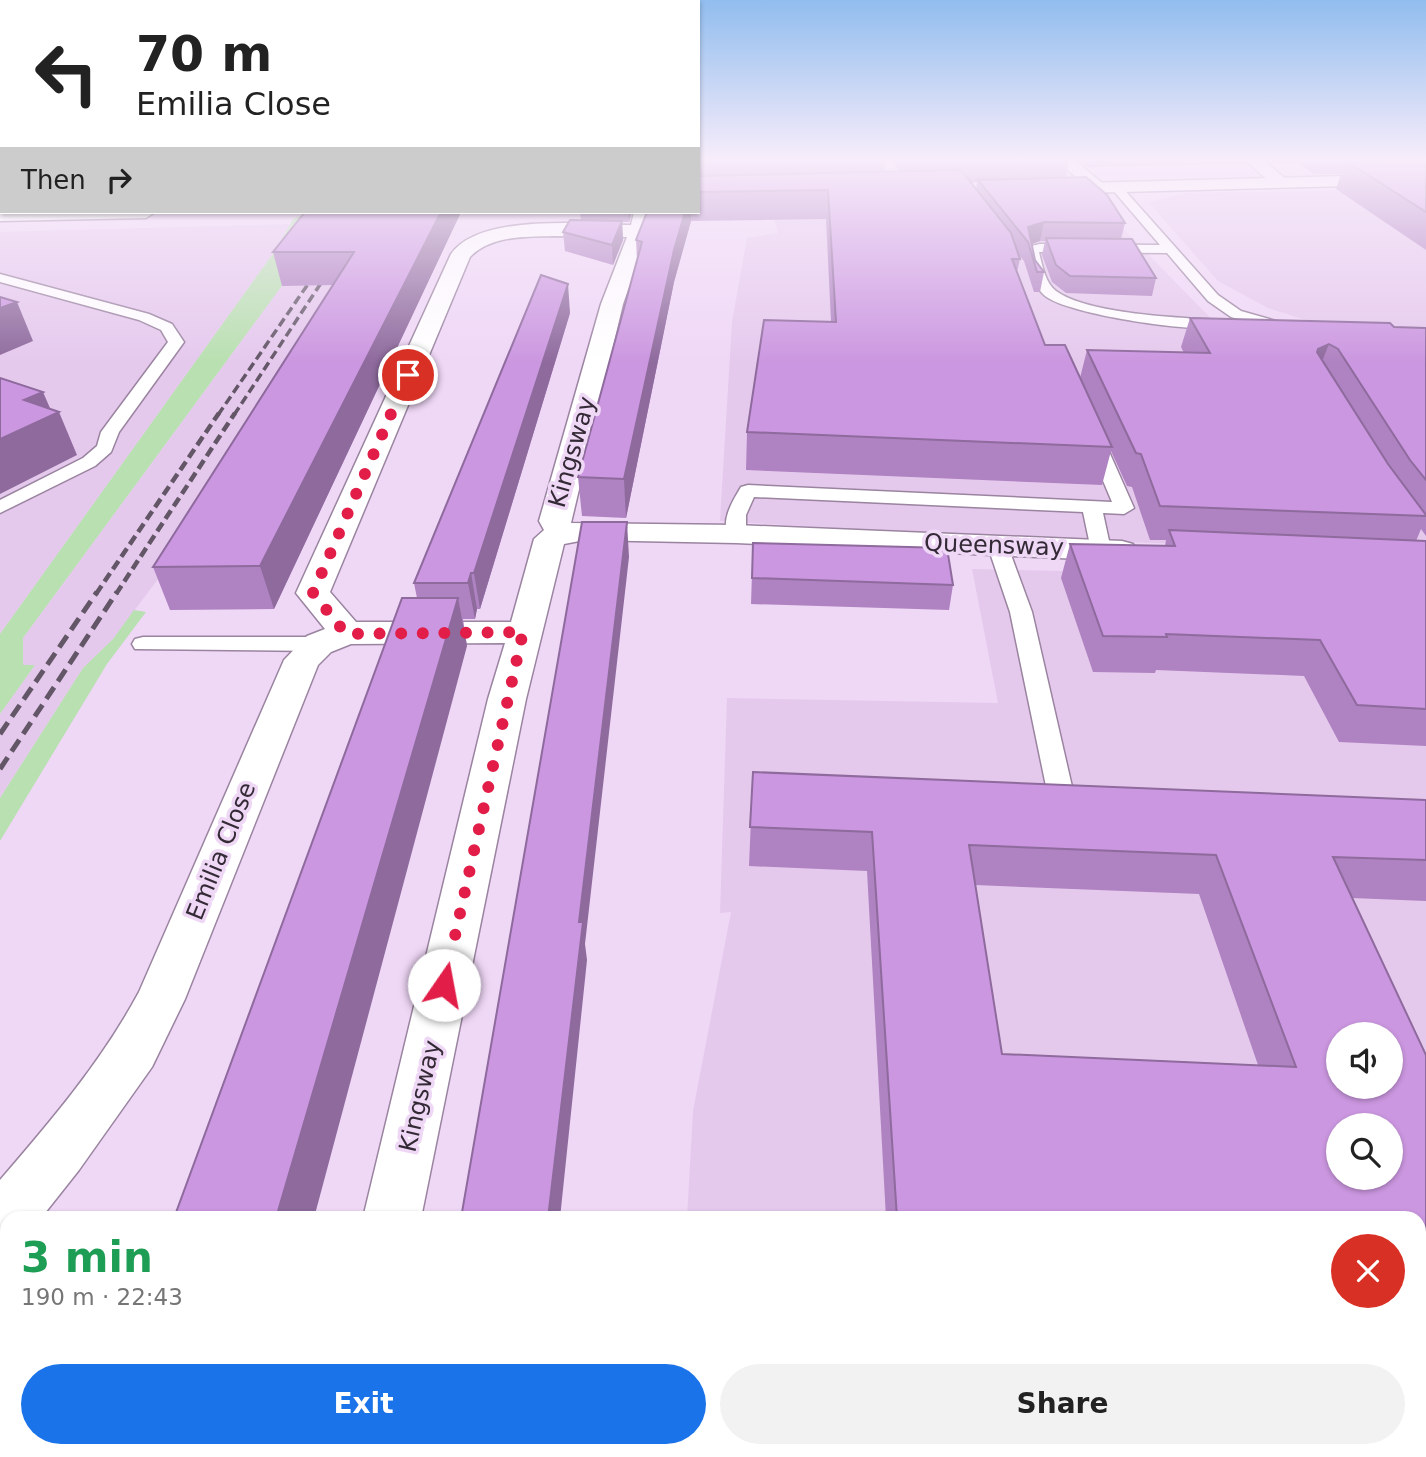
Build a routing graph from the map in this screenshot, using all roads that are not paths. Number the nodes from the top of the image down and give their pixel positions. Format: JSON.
{"nodes":[{"id":1,"x":581,"y":227,"type":"edge"},
{"id":2,"x":639,"y":227,"type":"edge"},
{"id":3,"x":1148,"y":227,"type":"edge"},
{"id":4,"x":1170,"y":249,"type":"junction"},
{"id":5,"x":0,"y":278,"type":"edge"},
{"id":6,"x":1262,"y":322,"type":"junction"},
{"id":7,"x":1299,"y":332,"type":"edge"},
{"id":8,"x":1087,"y":421,"type":"edge"},
{"id":9,"x":0,"y":507,"type":"edge"},
{"id":10,"x":1092,"y":507,"type":"junction"},
{"id":11,"x":562,"y":533,"type":"junction"},
{"id":12,"x":736,"y":534,"type":"junction"},
{"id":13,"x":998,"y":544,"type":"junction"},
{"id":14,"x":1101,"y":550,"type":"junction"},
{"id":15,"x":1155,"y":552,"type":"edge"},
{"id":16,"x":523,"y":632,"type":"junction"},
{"id":17,"x":333,"y":639,"type":"junction"},
{"id":18,"x":143,"y":644,"type":"dead end"},
{"id":19,"x":1060,"y":791,"type":"edge"},
{"id":20,"x":11,"y":1211,"type":"edge"},
{"id":21,"x":394,"y":1211,"type":"edge"}],
"edges":[{"from":1,"to":17,"type":"street"},
{"from":2,"to":11,"type":"street","name":"Kingsway"},
{"from":3,"to":4,"type":"lane"},
{"from":4,"to":6,"type":"lane"},
{"from":4,"to":6,"type":"lane"},
{"from":5,"to":9,"type":"lane"},
{"from":6,"to":7,"type":"lane"},
{"from":8,"to":10,"type":"lane"},
{"from":10,"to":12,"type":"lane"},
{"from":10,"to":14,"type":"lane"},
{"from":11,"to":12,"type":"street","name":"Queensway"},
{"from":11,"to":16,"type":"street","name":"Kingsway"},
{"from":12,"to":13,"type":"street","name":"Queensway"},
{"from":13,"to":14,"type":"street","name":"Queensway"},
{"from":13,"to":19,"type":"lane"},
{"from":14,"to":15,"type":"street","name":"Queensway"},
{"from":16,"to":17,"type":"street"},
{"from":16,"to":21,"type":"street","name":"Kingsway"},
{"from":17,"to":18,"type":"lane"},
{"from":17,"to":20,"type":"street","name":"Emilia Close"}]}
